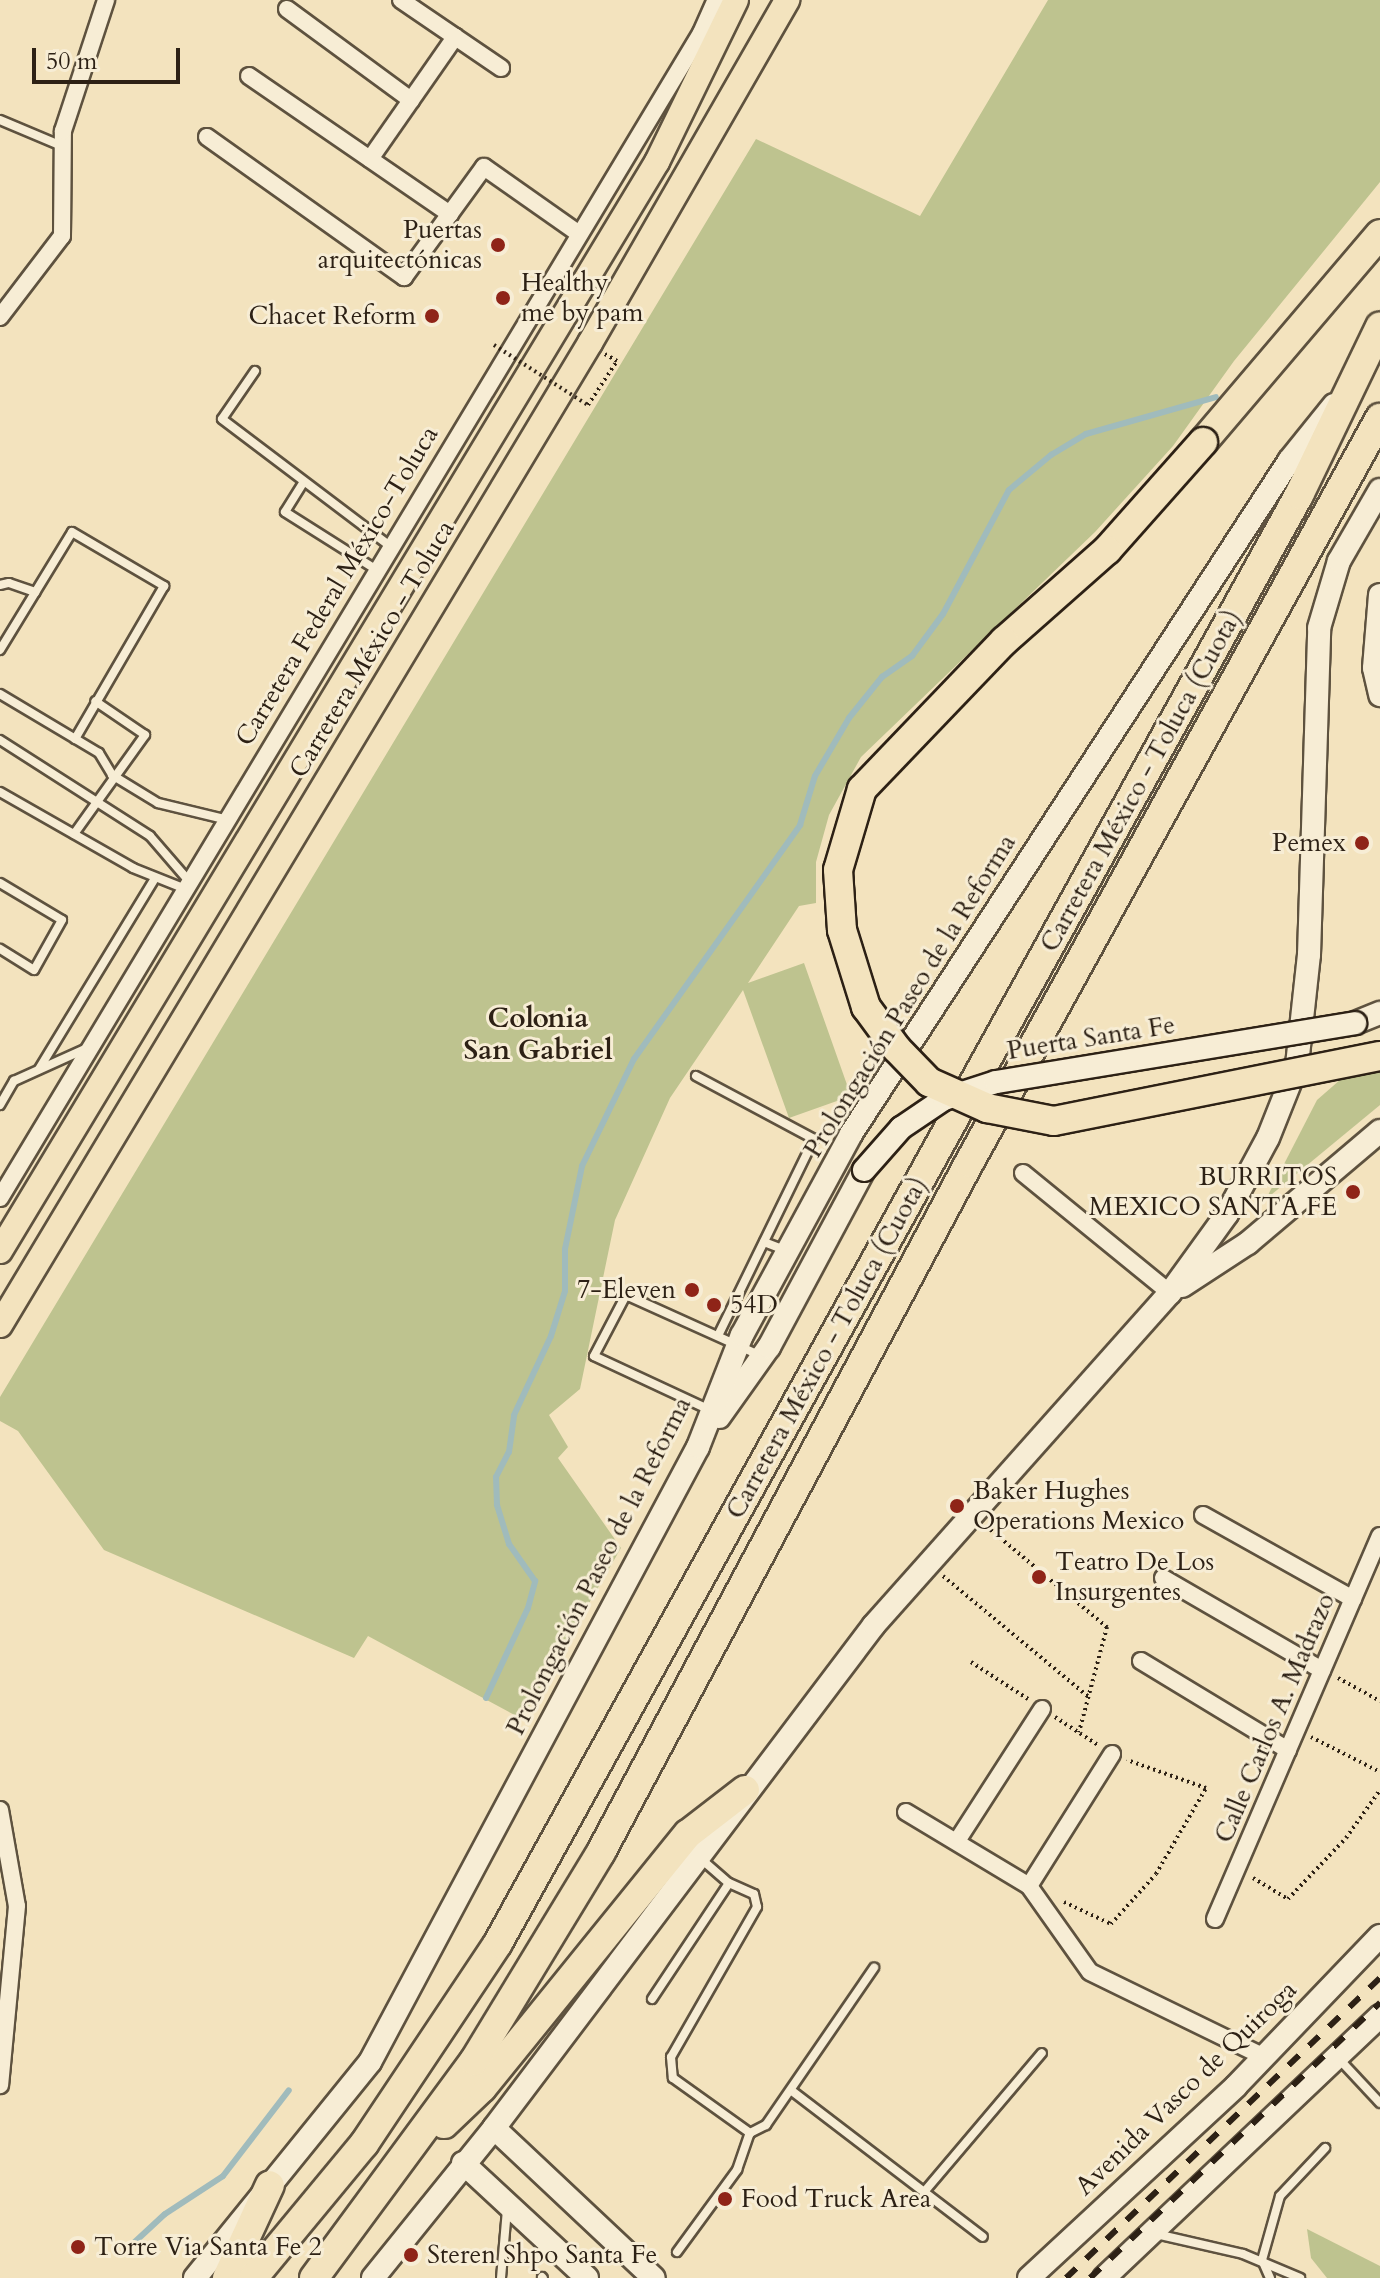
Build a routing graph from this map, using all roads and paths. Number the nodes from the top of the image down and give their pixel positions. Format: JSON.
{"nodes":[{"id":1,"x":106,"y":0,"type":"edge"},
{"id":2,"x":401,"y":0,"type":"edge"},
{"id":3,"x":716,"y":0,"type":"edge"},
{"id":4,"x":736,"y":0,"type":"edge"},
{"id":5,"x":787,"y":0,"type":"edge"},
{"id":6,"x":287,"y":9,"type":"dead end"},
{"id":7,"x":455,"y":37,"type":"junction"},
{"id":8,"x":501,"y":68,"type":"dead end"},
{"id":9,"x":249,"y":76,"type":"dead end"},
{"id":10,"x":411,"y":100,"type":"junction"},
{"id":11,"x":0,"y":120,"type":"edge"},
{"id":12,"x":207,"y":137,"type":"dead end"},
{"id":13,"x":63,"y":146,"type":"junction"},
{"id":14,"x":370,"y":159,"type":"junction"},
{"id":15,"x":450,"y":214,"type":"junction"},
{"id":16,"x":578,"y":233,"type":"junction"},
{"id":17,"x":1380,"y":234,"type":"edge"},
{"id":18,"x":0,"y":317,"type":"edge"},
{"id":19,"x":1380,"y":327,"type":"edge"},
{"id":20,"x":494,"y":345,"type":"dead end"},
{"id":21,"x":617,"y":361,"type":"dead end"},
{"id":22,"x":255,"y":371,"type":"dead end"},
{"id":23,"x":1349,"y":386,"type":"junction"},
{"id":24,"x":1380,"y":418,"type":"edge"},
{"id":25,"x":303,"y":483,"type":"junction"},
{"id":26,"x":1380,"y":490,"type":"edge"},
{"id":27,"x":390,"y":546,"type":"junction"},
{"id":28,"x":375,"y":569,"type":"junction"},
{"id":29,"x":0,"y":585,"type":"edge"},
{"id":30,"x":35,"y":592,"type":"junction"},
{"id":31,"x":1380,"y":595,"type":"edge"},
{"id":32,"x":0,"y":650,"type":"edge"},
{"id":33,"x":0,"y":694,"type":"edge"},
{"id":34,"x":1380,"y":695,"type":"edge"},
{"id":35,"x":95,"y":701,"type":"junction"},
{"id":36,"x":75,"y":739,"type":"junction"},
{"id":37,"x":0,"y":740,"type":"edge"},
{"id":38,"x":112,"y":775,"type":"junction"},
{"id":39,"x":0,"y":792,"type":"edge"},
{"id":40,"x":94,"y":800,"type":"junction"},
{"id":41,"x":224,"y":819,"type":"junction"},
{"id":42,"x":74,"y":834,"type":"junction"},
{"id":43,"x":155,"y":878,"type":"junction"},
{"id":44,"x":0,"y":883,"type":"edge"},
{"id":45,"x":186,"y":884,"type":"junction"},
{"id":46,"x":0,"y":949,"type":"edge"},
{"id":47,"x":1380,"y":1013,"type":"edge"},
{"id":48,"x":88,"y":1048,"type":"junction"},
{"id":49,"x":1380,"y":1056,"type":"edge"},
{"id":50,"x":39,"y":1069,"type":"junction"},
{"id":51,"x":696,"y":1076,"type":"dead end"},
{"id":52,"x":0,"y":1105,"type":"edge"},
{"id":53,"x":1380,"y":1131,"type":"edge"},
{"id":54,"x":1023,"y":1173,"type":"dead end"},
{"id":55,"x":0,"y":1198,"type":"edge"},
{"id":56,"x":764,"y":1242,"type":"junction"},
{"id":57,"x":0,"y":1251,"type":"edge"},
{"id":58,"x":788,"y":1251,"type":"junction"},
{"id":59,"x":1170,"y":1293,"type":"junction"},
{"id":60,"x":0,"y":1325,"type":"edge"},
{"id":61,"x":728,"y":1341,"type":"junction"},
{"id":62,"x":762,"y":1356,"type":"junction"},
{"id":63,"x":716,"y":1413,"type":"junction"},
{"id":64,"x":972,"y":1514,"type":"junction"},
{"id":65,"x":1203,"y":1515,"type":"dead end"},
{"id":66,"x":1380,"y":1536,"type":"edge"},
{"id":67,"x":928,"y":1564,"type":"junction"},
{"id":68,"x":1163,"y":1578,"type":"dead end"},
{"id":69,"x":1353,"y":1599,"type":"junction"},
{"id":70,"x":1141,"y":1661,"type":"dead end"},
{"id":71,"x":971,"y":1662,"type":"dead end"},
{"id":72,"x":1322,"y":1670,"type":"junction"},
{"id":73,"x":1089,"y":1697,"type":"junction"},
{"id":74,"x":1380,"y":1701,"type":"edge"},
{"id":75,"x":1042,"y":1709,"type":"junction"},
{"id":76,"x":1297,"y":1729,"type":"junction"},
{"id":77,"x":1288,"y":1750,"type":"junction"},
{"id":78,"x":1112,"y":1754,"type":"joint"},
{"id":79,"x":1380,"y":1772,"type":"edge"},
{"id":80,"x":745,"y":1790,"type":"junction"},
{"id":81,"x":1380,"y":1790,"type":"edge"},
{"id":82,"x":0,"y":1810,"type":"edge"},
{"id":83,"x":906,"y":1812,"type":"dead end"},
{"id":84,"x":957,"y":1841,"type":"junction"},
{"id":85,"x":697,"y":1855,"type":"junction"},
{"id":86,"x":1237,"y":1868,"type":"junction"},
{"id":87,"x":729,"y":1883,"type":"junction"},
{"id":88,"x":1029,"y":1886,"type":"junction"},
{"id":89,"x":1215,"y":1919,"type":"dead end"},
{"id":90,"x":1380,"y":1936,"type":"edge"},
{"id":91,"x":874,"y":1968,"type":"dead end"},
{"id":92,"x":652,"y":1999,"type":"dead end"},
{"id":93,"x":1380,"y":2016,"type":"edge"},
{"id":94,"x":1042,"y":2053,"type":"dead end"},
{"id":95,"x":1264,"y":2057,"type":"junction"},
{"id":96,"x":1339,"y":2058,"type":"junction"},
{"id":97,"x":0,"y":2085,"type":"edge"},
{"id":98,"x":792,"y":2091,"type":"junction"},
{"id":99,"x":1380,"y":2103,"type":"edge"},
{"id":100,"x":494,"y":2128,"type":"junction"},
{"id":101,"x":750,"y":2133,"type":"junction"},
{"id":102,"x":1325,"y":2148,"type":"dead end"},
{"id":103,"x":403,"y":2163,"type":"junction"},
{"id":104,"x":463,"y":2163,"type":"junction"},
{"id":105,"x":270,"y":2185,"type":"junction"},
{"id":106,"x":924,"y":2192,"type":"junction"},
{"id":107,"x":507,"y":2204,"type":"junction"},
{"id":108,"x":1148,"y":2232,"type":"junction"},
{"id":109,"x":983,"y":2237,"type":"dead end"},
{"id":110,"x":677,"y":2252,"type":"dead end"},
{"id":111,"x":393,"y":2253,"type":"junction"},
{"id":112,"x":1262,"y":2260,"type":"junction"},
{"id":113,"x":195,"y":2278,"type":"edge"},
{"id":114,"x":227,"y":2278,"type":"edge"},
{"id":115,"x":253,"y":2278,"type":"edge"},
{"id":116,"x":314,"y":2278,"type":"edge"},
{"id":117,"x":373,"y":2278,"type":"edge"},
{"id":118,"x":390,"y":2278,"type":"edge"},
{"id":119,"x":501,"y":2278,"type":"edge"},
{"id":120,"x":587,"y":2278,"type":"edge"},
{"id":121,"x":654,"y":2278,"type":"edge"},
{"id":122,"x":1029,"y":2278,"type":"edge"},
{"id":123,"x":1104,"y":2278,"type":"edge"},
{"id":124,"x":1270,"y":2278,"type":"edge"},
{"id":125,"x":1300,"y":2278,"type":"edge"}],
"edges":[{"from":1,"to":13,"type":"street"},
{"from":2,"to":7,"type":"street"},
{"from":3,"to":16,"type":"street","name":"Carretera Federal México-Toluca"},
{"from":4,"to":57,"type":"main road","name":"Carretera México - Toluca"},
{"from":5,"to":60,"type":"main road","name":"Carretera México - Toluca"},
{"from":6,"to":10,"type":"street"},
{"from":7,"to":8,"type":"street"},
{"from":7,"to":10,"type":"street"},
{"from":9,"to":14,"type":"street"},
{"from":10,"to":14,"type":"street"},
{"from":11,"to":13,"type":"lane"},
{"from":12,"to":15,"type":"street"},
{"from":13,"to":18,"type":"street"},
{"from":14,"to":15,"type":"street"},
{"from":15,"to":16,"type":"street"},
{"from":16,"to":27,"type":"street","name":"Carretera Federal México-Toluca"},
{"from":17,"to":49,"type":"highway","bridge":true},
{"from":19,"to":23,"type":"highway","name":"Carretera México - Toluca (Cuota)"},
{"from":20,"to":21,"type":"path","bridge":true},
{"from":22,"to":25,"type":"lane"},
{"from":23,"to":58,"type":"main road","name":"Prolongación Paseo de la Reforma"},
{"from":23,"to":115,"type":"highway","name":"Carretera México - Toluca (Cuota)"},
{"from":24,"to":103,"type":"highway","name":"Carretera México - Toluca (Cuota)"},
{"from":25,"to":27,"type":"lane"},
{"from":25,"to":28,"type":"lane"},
{"from":26,"to":59,"type":"main road"},
{"from":27,"to":28,"type":"street","name":"Carretera Federal México-Toluca"},
{"from":28,"to":41,"type":"street","name":"Carretera Federal México-Toluca"},
{"from":29,"to":30,"type":"lane"},
{"from":30,"to":32,"type":"lane"},
{"from":30,"to":35,"type":"lane"},
{"from":31,"to":34,"type":"main road"},
{"from":33,"to":36,"type":"lane"},
{"from":35,"to":36,"type":"lane"},
{"from":35,"to":38,"type":"lane"},
{"from":36,"to":38,"type":"lane"},
{"from":37,"to":40,"type":"lane"},
{"from":38,"to":40,"type":"lane"},
{"from":38,"to":41,"type":"lane"},
{"from":39,"to":42,"type":"lane"},
{"from":40,"to":42,"type":"lane"},
{"from":40,"to":45,"type":"lane"},
{"from":41,"to":45,"type":"street","name":"Carretera Federal México-Toluca"},
{"from":42,"to":43,"type":"lane"},
{"from":43,"to":45,"type":"lane"},
{"from":43,"to":50,"type":"lane"},
{"from":44,"to":46,"type":"lane"},
{"from":45,"to":48,"type":"street","name":"Carretera Federal México-Toluca"},
{"from":47,"to":62,"type":"main road","name":"Puerta Santa Fe","bridge":true},
{"from":48,"to":50,"type":"lane"},
{"from":48,"to":55,"type":"street","name":"Carretera Federal México-Toluca"},
{"from":50,"to":52,"type":"lane"},
{"from":51,"to":56,"type":"lane"},
{"from":53,"to":59,"type":"main road"},
{"from":54,"to":59,"type":"street"},
{"from":56,"to":58,"type":"lane"},
{"from":56,"to":61,"type":"lane"},
{"from":58,"to":61,"type":"main road","name":"Prolongación Paseo de la Reforma"},
{"from":59,"to":64,"type":"main road"},
{"from":61,"to":62,"type":"lane"},
{"from":61,"to":63,"type":"main road","name":"Prolongación Paseo de la Reforma"},
{"from":61,"to":63,"type":"lane"},
{"from":62,"to":63,"type":"main road","name":"Puerta Santa Fe"},
{"from":63,"to":105,"type":"main road","name":"Prolongación Paseo de la Reforma"},
{"from":64,"to":67,"type":"main road"},
{"from":64,"to":73,"type":"path"},
{"from":65,"to":69,"type":"street"},
{"from":66,"to":69,"type":"street","name":"Calle Carlos A. Madrazo"},
{"from":67,"to":73,"type":"path"},
{"from":67,"to":80,"type":"main road"},
{"from":68,"to":72,"type":"street"},
{"from":69,"to":72,"type":"street","name":"Calle Carlos A. Madrazo"},
{"from":70,"to":77,"type":"street"},
{"from":71,"to":75,"type":"path"},
{"from":72,"to":74,"type":"path"},
{"from":72,"to":76,"type":"street","name":"Calle Carlos A. Madrazo"},
{"from":73,"to":75,"type":"path"},
{"from":75,"to":84,"type":"street"},
{"from":76,"to":77,"type":"street","name":"Calle Carlos A. Madrazo"},
{"from":76,"to":79,"type":"path"},
{"from":77,"to":86,"type":"street","name":"Calle Carlos A. Madrazo"},
{"from":78,"to":88,"type":"street"},
{"from":78,"to":88,"type":"path"},
{"from":80,"to":85,"type":"main road"},
{"from":80,"to":103,"type":"highway"},
{"from":81,"to":86,"type":"path"},
{"from":82,"to":97,"type":"street"},
{"from":83,"to":84,"type":"street"},
{"from":84,"to":88,"type":"street"},
{"from":85,"to":87,"type":"lane"},
{"from":85,"to":100,"type":"main road"},
{"from":86,"to":89,"type":"street","name":"Calle Carlos A. Madrazo"},
{"from":87,"to":92,"type":"lane"},
{"from":87,"to":101,"type":"lane"},
{"from":88,"to":95,"type":"street"},
{"from":90,"to":95,"type":"main road","name":"Avenida Vasco de Quiroga"},
{"from":91,"to":98,"type":"lane"},
{"from":93,"to":96,"type":"main road"},
{"from":94,"to":106,"type":"lane"},
{"from":95,"to":122,"type":"main road","name":"Avenida Vasco de Quiroga"},
{"from":96,"to":99,"type":"lane"},
{"from":96,"to":108,"type":"main road"},
{"from":98,"to":101,"type":"lane"},
{"from":98,"to":106,"type":"lane"},
{"from":100,"to":104,"type":"main road"},
{"from":100,"to":121,"type":"main road"},
{"from":101,"to":110,"type":"lane"},
{"from":102,"to":112,"type":"lane"},
{"from":103,"to":116,"type":"highway","name":"Carretera México - Toluca (Cuota)"},
{"from":104,"to":107,"type":"main road"},
{"from":104,"to":111,"type":"main road"},
{"from":105,"to":113,"type":"main road","name":"Prolongación Paseo de la Reforma"},
{"from":105,"to":114,"type":"highway"},
{"from":106,"to":109,"type":"lane"},
{"from":107,"to":119,"type":"lane"},
{"from":107,"to":120,"type":"main road"},
{"from":108,"to":112,"type":"lane"},
{"from":108,"to":123,"type":"main road"},
{"from":111,"to":117,"type":"main road"},
{"from":111,"to":118,"type":"lane"},
{"from":112,"to":124,"type":"lane"},
{"from":112,"to":125,"type":"lane"}]}
